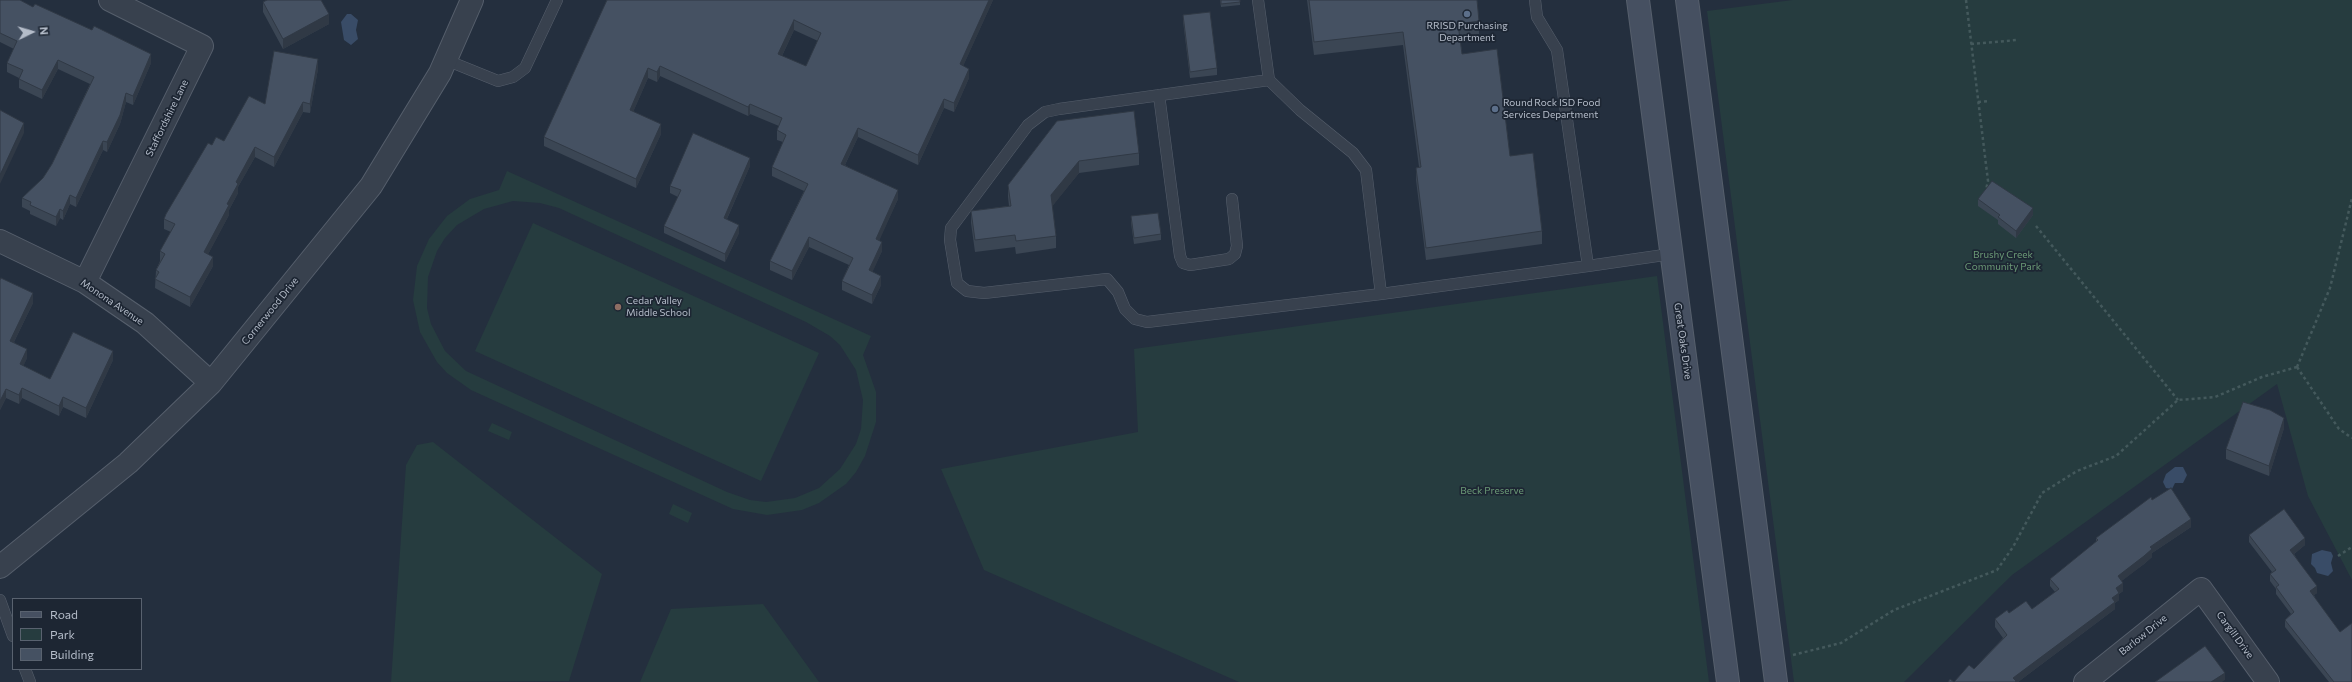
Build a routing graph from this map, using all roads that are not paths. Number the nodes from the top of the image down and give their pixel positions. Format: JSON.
{"nodes":[{"id":1,"x":110,"y":0,"type":"edge"},
{"id":2,"x":472,"y":0,"type":"edge"},
{"id":3,"x":557,"y":0,"type":"edge"},
{"id":4,"x":1258,"y":0,"type":"edge"},
{"id":5,"x":1535,"y":0,"type":"edge"},
{"id":6,"x":1638,"y":0,"type":"edge"},
{"id":7,"x":1687,"y":0,"type":"edge"},
{"id":8,"x":446,"y":60,"type":"junction"},
{"id":9,"x":1269,"y":80,"type":"junction"},
{"id":10,"x":1159,"y":95,"type":"junction"},
{"id":11,"x":1232,"y":199,"type":"dead end"},
{"id":12,"x":0,"y":241,"type":"edge"},
{"id":13,"x":1671,"y":254,"type":"junction"},
{"id":14,"x":1588,"y":266,"type":"junction"},
{"id":15,"x":85,"y":282,"type":"junction"},
{"id":16,"x":1381,"y":294,"type":"junction"},
{"id":17,"x":211,"y":383,"type":"junction"},
{"id":18,"x":0,"y":567,"type":"edge"},
{"id":19,"x":2201,"y":589,"type":"joint"},
{"id":20,"x":0,"y":600,"type":"edge"},
{"id":21,"x":12,"y":633,"type":"edge"},
{"id":22,"x":25,"y":670,"type":"edge"},
{"id":23,"x":30,"y":682,"type":"edge"},
{"id":24,"x":1728,"y":682,"type":"edge"},
{"id":25,"x":1776,"y":682,"type":"edge"},
{"id":26,"x":2085,"y":682,"type":"edge"},
{"id":27,"x":2268,"y":682,"type":"edge"}],
"edges":[{"from":1,"to":15,"type":"street","name":"Staffordshire Lane"},
{"from":2,"to":8,"type":"street","name":"Cornerwood Drive"},
{"from":3,"to":8,"type":"lane"},
{"from":4,"to":9,"type":"lane"},
{"from":5,"to":14,"type":"lane"},
{"from":6,"to":13,"type":"street","name":"Great Oaks Drive"},
{"from":7,"to":25,"type":"street"},
{"from":8,"to":17,"type":"street","name":"Cornerwood Drive"},
{"from":9,"to":10,"type":"lane"},
{"from":9,"to":16,"type":"lane"},
{"from":10,"to":11,"type":"lane"},
{"from":10,"to":16,"type":"lane"},
{"from":12,"to":15,"type":"street","name":"Monona Avenue"},
{"from":13,"to":14,"type":"lane"},
{"from":13,"to":24,"type":"street","name":"Great Oaks Drive"},
{"from":14,"to":16,"type":"lane"},
{"from":15,"to":17,"type":"street","name":"Monona Avenue"},
{"from":17,"to":18,"type":"street","name":"Cornerwood Drive"},
{"from":19,"to":26,"type":"street","name":"Barlow Drive"},
{"from":19,"to":27,"type":"street","name":"Cargill Drive"},
{"from":20,"to":21,"type":"lane"},
{"from":22,"to":23,"type":"lane"}]}
